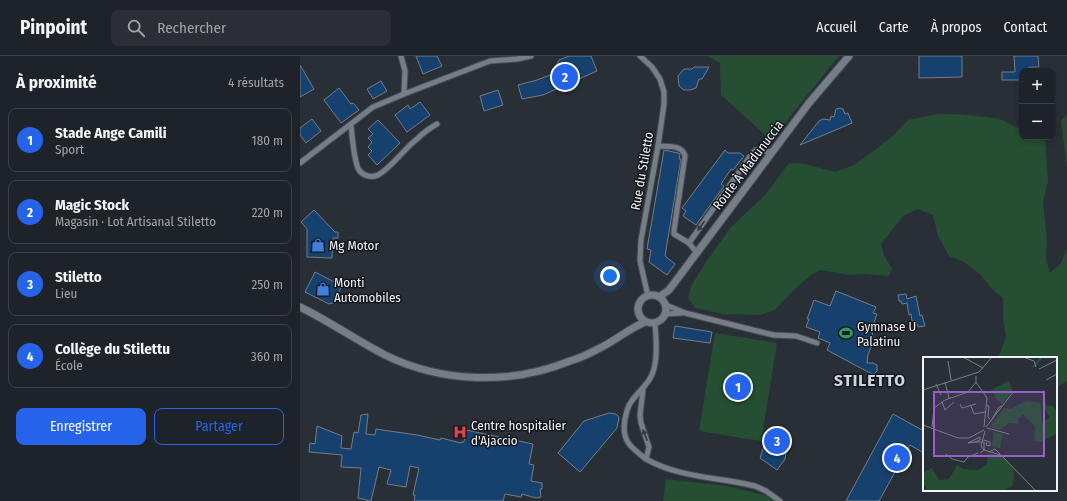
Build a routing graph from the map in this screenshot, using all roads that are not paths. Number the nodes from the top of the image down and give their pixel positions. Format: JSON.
{"nodes":[{"id":1,"x":401,"y":56,"type":"edge"},
{"id":2,"x":531,"y":56,"type":"edge"},
{"id":3,"x":640,"y":56,"type":"edge"},
{"id":4,"x":849,"y":56,"type":"edge"},
{"id":5,"x":404,"y":94,"type":"junction"},
{"id":6,"x":437,"y":124,"type":"dead end"},
{"id":7,"x":351,"y":125,"type":"junction"},
{"id":8,"x":658,"y":146,"type":"junction"},
{"id":9,"x":771,"y":152,"type":"junction"},
{"id":10,"x":300,"y":163,"type":"edge"},
{"id":11,"x":689,"y":242,"type":"junction"},
{"id":12,"x":697,"y":253,"type":"junction"},
{"id":13,"x":648,"y":296,"type":"junction"},
{"id":14,"x":663,"y":302,"type":"junction"},
{"id":15,"x":300,"y":307,"type":"edge"},
{"id":16,"x":684,"y":313,"type":"junction"},
{"id":17,"x":666,"y":314,"type":"junction"},
{"id":18,"x":639,"y":315,"type":"junction"},
{"id":19,"x":645,"y":322,"type":"junction"},
{"id":20,"x":655,"y":323,"type":"junction"},
{"id":21,"x":632,"y":327,"type":"junction"},
{"id":22,"x":818,"y":343,"type":"dead end"},
{"id":23,"x":643,"y":390,"type":"junction"},
{"id":24,"x":646,"y":459,"type":"junction"},
{"id":25,"x":780,"y":501,"type":"edge"}],
"edges":[{"from":1,"to":5,"type":"street"},
{"from":2,"to":5,"type":"street"},
{"from":3,"to":8,"type":"street","name":"Rue du Stiletto"},
{"from":4,"to":9,"type":"main road","name":"Route À Madunuccia"},
{"from":5,"to":7,"type":"street"},
{"from":6,"to":7,"type":"street"},
{"from":7,"to":10,"type":"street"},
{"from":8,"to":11,"type":"street"},
{"from":8,"to":13,"type":"street","name":"Rue du Stiletto"},
{"from":9,"to":11,"type":"street","one_way":true},
{"from":9,"to":12,"type":"main road","name":"Route À Madunuccia"},
{"from":11,"to":12,"type":"street"},
{"from":12,"to":14,"type":"main road","name":"Route À Madunuccia"},
{"from":13,"to":14,"type":"main road"},
{"from":13,"to":18,"type":"main road"},
{"from":14,"to":16,"type":"street"},
{"from":14,"to":17,"type":"main road"},
{"from":15,"to":21,"type":"main road"},
{"from":16,"to":17,"type":"street"},
{"from":16,"to":22,"type":"street"},
{"from":17,"to":20,"type":"main road"},
{"from":18,"to":19,"type":"main road"},
{"from":18,"to":21,"type":"main road"},
{"from":19,"to":20,"type":"main road"},
{"from":19,"to":21,"type":"main road"},
{"from":20,"to":23,"type":"street"},
{"from":24,"to":23,"type":"street","one_way":true},
{"from":23,"to":24,"type":"street"},
{"from":24,"to":25,"type":"street"}]}
